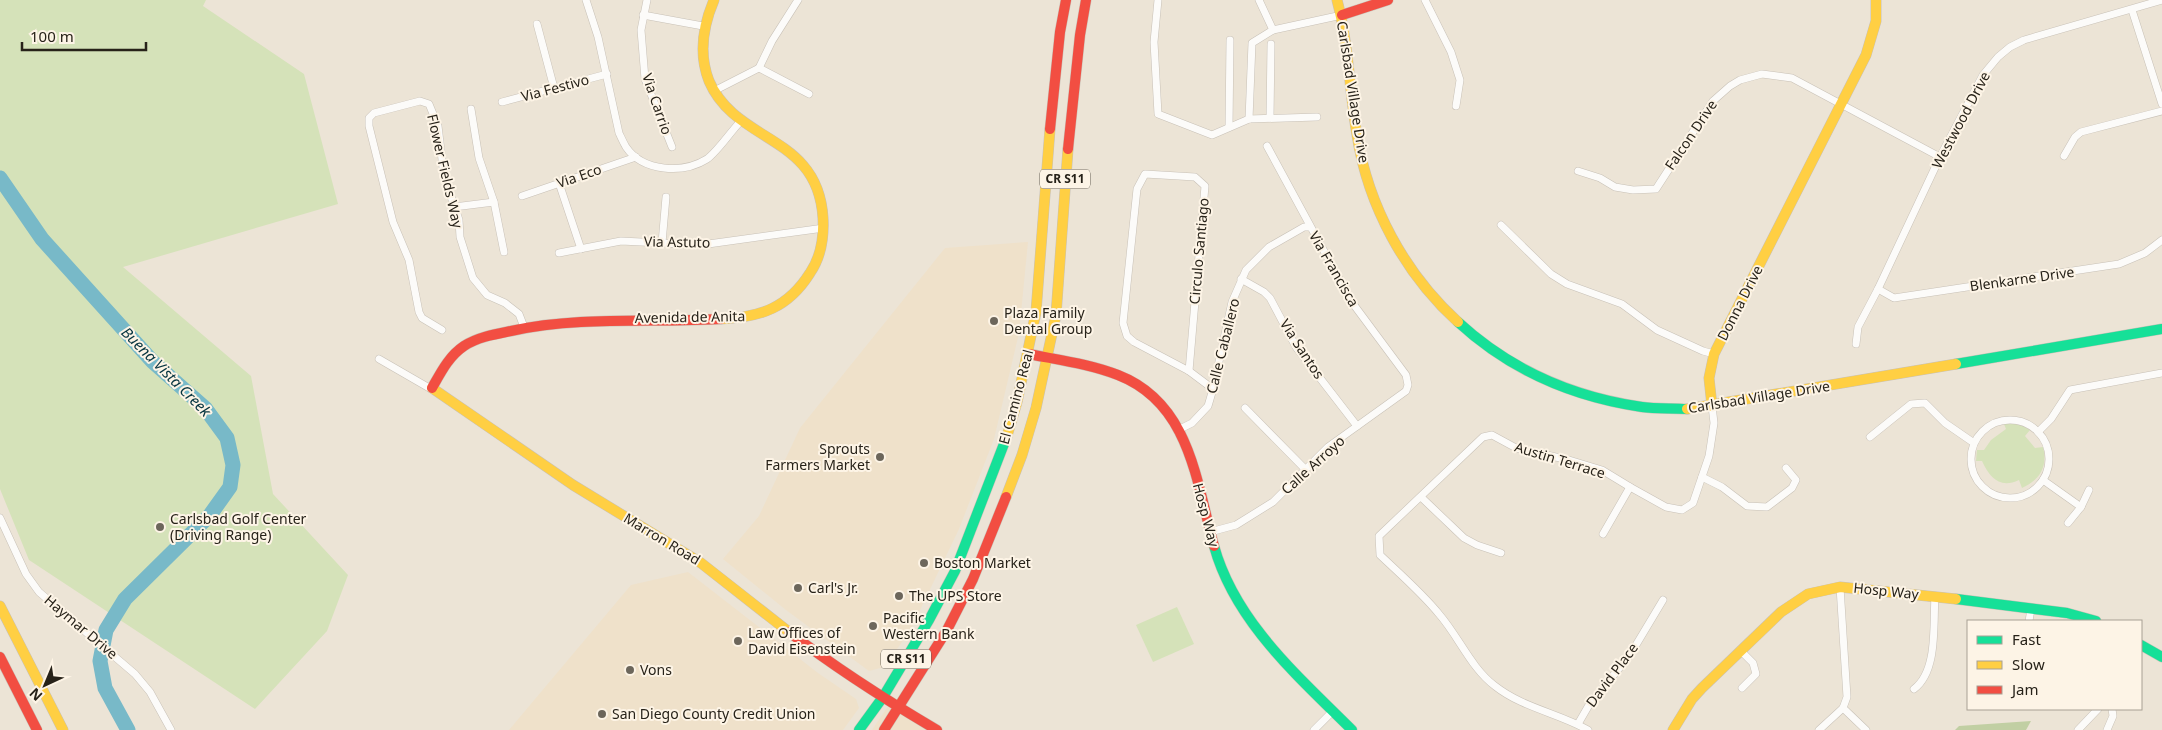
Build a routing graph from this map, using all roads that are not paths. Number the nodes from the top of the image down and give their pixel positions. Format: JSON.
{"nodes":[{"id":1,"x":586,"y":0,"type":"edge"},
{"id":2,"x":647,"y":0,"type":"edge"},
{"id":3,"x":714,"y":0,"type":"edge"},
{"id":4,"x":798,"y":0,"type":"edge"},
{"id":5,"x":1066,"y":0,"type":"edge"},
{"id":6,"x":1086,"y":0,"type":"edge"},
{"id":7,"x":1158,"y":0,"type":"edge"},
{"id":8,"x":1259,"y":0,"type":"edge"},
{"id":9,"x":1337,"y":0,"type":"edge"},
{"id":10,"x":1388,"y":0,"type":"edge"},
{"id":11,"x":1425,"y":0,"type":"edge"},
{"id":12,"x":1876,"y":0,"type":"edge"},
{"id":13,"x":2162,"y":0,"type":"edge"},
{"id":14,"x":2132,"y":10,"type":"junction"},
{"id":15,"x":643,"y":15,"type":"junction"},
{"id":16,"x":1342,"y":15,"type":"junction"},
{"id":17,"x":537,"y":24,"type":"dead end"},
{"id":18,"x":703,"y":26,"type":"junction"},
{"id":19,"x":1273,"y":30,"type":"junction"},
{"id":20,"x":1230,"y":40,"type":"dead end"},
{"id":21,"x":1271,"y":44,"type":"dead end"},
{"id":22,"x":759,"y":68,"type":"junction"},
{"id":23,"x":607,"y":74,"type":"junction"},
{"id":24,"x":554,"y":88,"type":"junction"},
{"id":25,"x":714,"y":91,"type":"junction"},
{"id":26,"x":808,"y":94,"type":"dead end"},
{"id":27,"x":502,"y":102,"type":"dead end"},
{"id":28,"x":1842,"y":104,"type":"junction"},
{"id":29,"x":2162,"y":104,"type":"edge"},
{"id":30,"x":1456,"y":106,"type":"dead end"},
{"id":31,"x":471,"y":109,"type":"dead end"},
{"id":32,"x":2162,"y":110,"type":"edge"},
{"id":33,"x":1317,"y":117,"type":"dead end"},
{"id":34,"x":1249,"y":118,"type":"junction"},
{"id":35,"x":1270,"y":118,"type":"junction"},
{"id":36,"x":741,"y":121,"type":"junction"},
{"id":37,"x":1229,"y":127,"type":"junction"},
{"id":38,"x":1268,"y":146,"type":"dead end"},
{"id":39,"x":672,"y":147,"type":"dead end"},
{"id":40,"x":2064,"y":156,"type":"dead end"},
{"id":41,"x":636,"y":157,"type":"junction"},
{"id":42,"x":1940,"y":157,"type":"junction"},
{"id":43,"x":1578,"y":171,"type":"dead end"},
{"id":44,"x":559,"y":183,"type":"junction"},
{"id":45,"x":522,"y":196,"type":"dead end"},
{"id":46,"x":666,"y":197,"type":"dead end"},
{"id":47,"x":494,"y":202,"type":"junction"},
{"id":48,"x":454,"y":207,"type":"junction"},
{"id":49,"x":1501,"y":225,"type":"dead end"},
{"id":50,"x":1309,"y":227,"type":"junction"},
{"id":51,"x":824,"y":228,"type":"junction"},
{"id":52,"x":2162,"y":240,"type":"edge"},
{"id":53,"x":662,"y":243,"type":"junction"},
{"id":54,"x":581,"y":249,"type":"junction"},
{"id":55,"x":504,"y":252,"type":"dead end"},
{"id":56,"x":559,"y":253,"type":"dead end"},
{"id":57,"x":1241,"y":279,"type":"junction"},
{"id":58,"x":1878,"y":288,"type":"junction"},
{"id":59,"x":524,"y":328,"type":"junction"},
{"id":60,"x":2162,"y":329,"type":"edge"},
{"id":61,"x":442,"y":330,"type":"dead end"},
{"id":62,"x":1856,"y":344,"type":"dead end"},
{"id":63,"x":1029,"y":354,"type":"junction"},
{"id":64,"x":1714,"y":354,"type":"junction"},
{"id":65,"x":1048,"y":358,"type":"junction"},
{"id":66,"x":379,"y":359,"type":"dead end"},
{"id":67,"x":1189,"y":371,"type":"junction"},
{"id":68,"x":2162,"y":373,"type":"edge"},
{"id":69,"x":1408,"y":386,"type":"joint"},
{"id":70,"x":431,"y":389,"type":"junction"},
{"id":71,"x":1214,"y":389,"type":"junction"},
{"id":72,"x":1712,"y":406,"type":"junction"},
{"id":73,"x":1245,"y":408,"type":"dead end"},
{"id":74,"x":1356,"y":426,"type":"junction"},
{"id":75,"x":1180,"y":429,"type":"junction"},
{"id":76,"x":2038,"y":432,"type":"junction"},
{"id":77,"x":1870,"y":437,"type":"dead end"},
{"id":78,"x":1974,"y":443,"type":"junction"},
{"id":79,"x":1786,"y":468,"type":"dead end"},
{"id":80,"x":1304,"y":469,"type":"junction"},
{"id":81,"x":1702,"y":477,"type":"junction"},
{"id":82,"x":2043,"y":480,"type":"junction"},
{"id":83,"x":1630,"y":487,"type":"junction"},
{"id":84,"x":2089,"y":490,"type":"dead end"},
{"id":85,"x":1421,"y":497,"type":"junction"},
{"id":86,"x":2081,"y":507,"type":"junction"},
{"id":87,"x":0,"y":518,"type":"edge"},
{"id":88,"x":2068,"y":523,"type":"dead end"},
{"id":89,"x":1210,"y":532,"type":"junction"},
{"id":90,"x":1603,"y":534,"type":"dead end"},
{"id":91,"x":1501,"y":553,"type":"dead end"},
{"id":92,"x":1840,"y":587,"type":"junction"},
{"id":93,"x":1935,"y":596,"type":"junction"},
{"id":94,"x":1663,"y":600,"type":"dead end"},
{"id":95,"x":0,"y":606,"type":"edge"},
{"id":96,"x":2031,"y":609,"type":"junction"},
{"id":97,"x":2029,"y":620,"type":"edge"},
{"id":98,"x":2092,"y":620,"type":"edge"},
{"id":99,"x":2142,"y":646,"type":"edge"},
{"id":100,"x":1740,"y":650,"type":"junction"},
{"id":101,"x":0,"y":657,"type":"edge"},
{"id":102,"x":2162,"y":658,"type":"edge"},
{"id":103,"x":1742,"y":688,"type":"dead end"},
{"id":104,"x":1914,"y":689,"type":"dead end"},
{"id":105,"x":883,"y":697,"type":"junction"},
{"id":106,"x":899,"y":708,"type":"junction"},
{"id":107,"x":1843,"y":708,"type":"junction"},
{"id":108,"x":2097,"y":710,"type":"edge"},
{"id":109,"x":2112,"y":710,"type":"edge"},
{"id":110,"x":1333,"y":711,"type":"junction"},
{"id":111,"x":1578,"y":724,"type":"junction"},
{"id":112,"x":37,"y":730,"type":"edge"},
{"id":113,"x":63,"y":730,"type":"edge"},
{"id":114,"x":171,"y":730,"type":"edge"},
{"id":115,"x":859,"y":730,"type":"edge"},
{"id":116,"x":884,"y":730,"type":"edge"},
{"id":117,"x":937,"y":730,"type":"edge"},
{"id":118,"x":1314,"y":730,"type":"edge"},
{"id":119,"x":1352,"y":730,"type":"edge"},
{"id":120,"x":1588,"y":730,"type":"edge"},
{"id":121,"x":1673,"y":730,"type":"edge"},
{"id":122,"x":1819,"y":730,"type":"edge"},
{"id":123,"x":1866,"y":730,"type":"edge"},
{"id":124,"x":2078,"y":730,"type":"edge"},
{"id":125,"x":2107,"y":730,"type":"edge"}],
"edges":[{"from":1,"to":23,"type":"street"},
{"from":2,"to":15,"type":"street","name":"Via Carrio"},
{"from":3,"to":18,"type":"main road","name":"Avenida de Anita"},
{"from":4,"to":22,"type":"street"},
{"from":5,"to":63,"type":"main road","name":"El Camino Real","number":"CR S11"},
{"from":6,"to":65,"type":"main road","name":"El Camino Real","number":"CR S11"},
{"from":7,"to":37,"type":"street"},
{"from":8,"to":19,"type":"street"},
{"from":9,"to":16,"type":"main road","name":"Carlsbad Village Drive"},
{"from":10,"to":16,"type":"main road"},
{"from":11,"to":30,"type":"street"},
{"from":12,"to":28,"type":"main road","name":"Donna Drive"},
{"from":13,"to":14,"type":"street","name":"Westwood Drive"},
{"from":14,"to":29,"type":"street"},
{"from":14,"to":42,"type":"street","name":"Westwood Drive"},
{"from":15,"to":18,"type":"street"},
{"from":15,"to":39,"type":"street","name":"Via Carrio"},
{"from":16,"to":19,"type":"street"},
{"from":16,"to":72,"type":"main road","name":"Carlsbad Village Drive"},
{"from":17,"to":24,"type":"street"},
{"from":18,"to":25,"type":"main road","name":"Avenida de Anita"},
{"from":19,"to":34,"type":"street"},
{"from":20,"to":37,"type":"street"},
{"from":21,"to":35,"type":"street"},
{"from":22,"to":25,"type":"street"},
{"from":22,"to":26,"type":"street"},
{"from":23,"to":24,"type":"street","name":"Via Festivo"},
{"from":23,"to":41,"type":"street"},
{"from":24,"to":27,"type":"street","name":"Via Festivo"},
{"from":25,"to":36,"type":"main road","name":"Avenida de Anita"},
{"from":28,"to":42,"type":"street","name":"Falcon Drive"},
{"from":28,"to":43,"type":"street","name":"Falcon Drive"},
{"from":28,"to":64,"type":"main road","name":"Donna Drive"},
{"from":31,"to":47,"type":"street"},
{"from":32,"to":40,"type":"street"},
{"from":33,"to":35,"type":"street"},
{"from":34,"to":35,"type":"street"},
{"from":34,"to":37,"type":"street"},
{"from":36,"to":41,"type":"street"},
{"from":36,"to":51,"type":"main road","name":"Avenida de Anita"},
{"from":38,"to":50,"type":"street","name":"Via Francisca"},
{"from":41,"to":44,"type":"street","name":"Via Eco"},
{"from":42,"to":58,"type":"street","name":"Westwood Drive"},
{"from":44,"to":45,"type":"street","name":"Via Eco"},
{"from":44,"to":54,"type":"street"},
{"from":46,"to":53,"type":"street"},
{"from":47,"to":48,"type":"street"},
{"from":47,"to":55,"type":"street"},
{"from":48,"to":59,"type":"street","name":"Flower Fields Way"},
{"from":48,"to":61,"type":"street","name":"Flower Fields Way"},
{"from":49,"to":64,"type":"street"},
{"from":50,"to":57,"type":"street","name":"Calle Caballero"},
{"from":50,"to":69,"type":"street","name":"Via Francisca"},
{"from":51,"to":53,"type":"street","name":"Via Astuto"},
{"from":51,"to":59,"type":"main road","name":"Avenida de Anita"},
{"from":52,"to":58,"type":"street","name":"Blenkarne Drive"},
{"from":53,"to":54,"type":"street","name":"Via Astuto"},
{"from":54,"to":56,"type":"street","name":"Via Astuto"},
{"from":57,"to":71,"type":"street","name":"Calle Caballero"},
{"from":57,"to":74,"type":"street","name":"Via Santos"},
{"from":58,"to":62,"type":"street","name":"Westwood Drive"},
{"from":59,"to":70,"type":"main road","name":"Avenida de Anita"},
{"from":60,"to":72,"type":"main road","name":"Carlsbad Village Drive"},
{"from":63,"to":65,"type":"main road","name":"Hosp Way"},
{"from":63,"to":105,"type":"main road","name":"El Camino Real","number":"CR S11"},
{"from":64,"to":72,"type":"main road","name":"Donna Drive"},
{"from":65,"to":75,"type":"main road","name":"Hosp Way"},
{"from":65,"to":106,"type":"main road","name":"El Camino Real","number":"CR S11"},
{"from":66,"to":70,"type":"street","name":"Marron Road"},
{"from":67,"to":67,"type":"street","name":"Circulo Santiago"},
{"from":67,"to":71,"type":"street"},
{"from":68,"to":76,"type":"street"},
{"from":69,"to":74,"type":"street","name":"Calle Arroyo"},
{"from":70,"to":105,"type":"main road","name":"Marron Road"},
{"from":71,"to":75,"type":"street","name":"Calle Caballero"},
{"from":72,"to":81,"type":"street","name":"Donna Drive"},
{"from":73,"to":80,"type":"street"},
{"from":74,"to":80,"type":"street","name":"Calle Arroyo"},
{"from":75,"to":89,"type":"main road","name":"Hosp Way"},
{"from":76,"to":78,"type":"street"},
{"from":76,"to":82,"type":"street"},
{"from":77,"to":78,"type":"street"},
{"from":78,"to":82,"type":"street"},
{"from":79,"to":81,"type":"street"},
{"from":80,"to":89,"type":"street","name":"Calle Arroyo"},
{"from":81,"to":83,"type":"street","name":"Donna Drive"},
{"from":82,"to":86,"type":"street"},
{"from":83,"to":85,"type":"street","name":"Austin Terrace"},
{"from":83,"to":90,"type":"street"},
{"from":84,"to":86,"type":"street"},
{"from":85,"to":91,"type":"street"},
{"from":85,"to":111,"type":"street"},
{"from":86,"to":88,"type":"street"},
{"from":87,"to":114,"type":"street","name":"Haymar Drive"},
{"from":89,"to":110,"type":"main road","name":"Hosp Way"},
{"from":92,"to":93,"type":"main road","name":"Hosp Way"},
{"from":92,"to":100,"type":"main road","name":"Hosp Way"},
{"from":92,"to":107,"type":"street"},
{"from":93,"to":96,"type":"main road","name":"Hosp Way"},
{"from":93,"to":104,"type":"street"},
{"from":94,"to":111,"type":"street","name":"David Place"},
{"from":95,"to":113,"type":"main road"},
{"from":96,"to":97,"type":"street"},
{"from":96,"to":98,"type":"main road","name":"Hosp Way"},
{"from":99,"to":102,"type":"main road"},
{"from":100,"to":103,"type":"street"},
{"from":100,"to":121,"type":"main road","name":"Hosp Way"},
{"from":101,"to":112,"type":"main road"},
{"from":105,"to":106,"type":"main road","name":"Marron Road"},
{"from":105,"to":115,"type":"main road","name":"El Camino Real","number":"CR S11"},
{"from":106,"to":116,"type":"main road","name":"El Camino Real","number":"CR S11"},
{"from":106,"to":117,"type":"main road","name":"Marron Road"},
{"from":107,"to":122,"type":"street"},
{"from":107,"to":123,"type":"street"},
{"from":108,"to":124,"type":"street"},
{"from":109,"to":125,"type":"street"},
{"from":110,"to":118,"type":"street"},
{"from":110,"to":119,"type":"main road","name":"Hosp Way"},
{"from":111,"to":120,"type":"street"}]}
